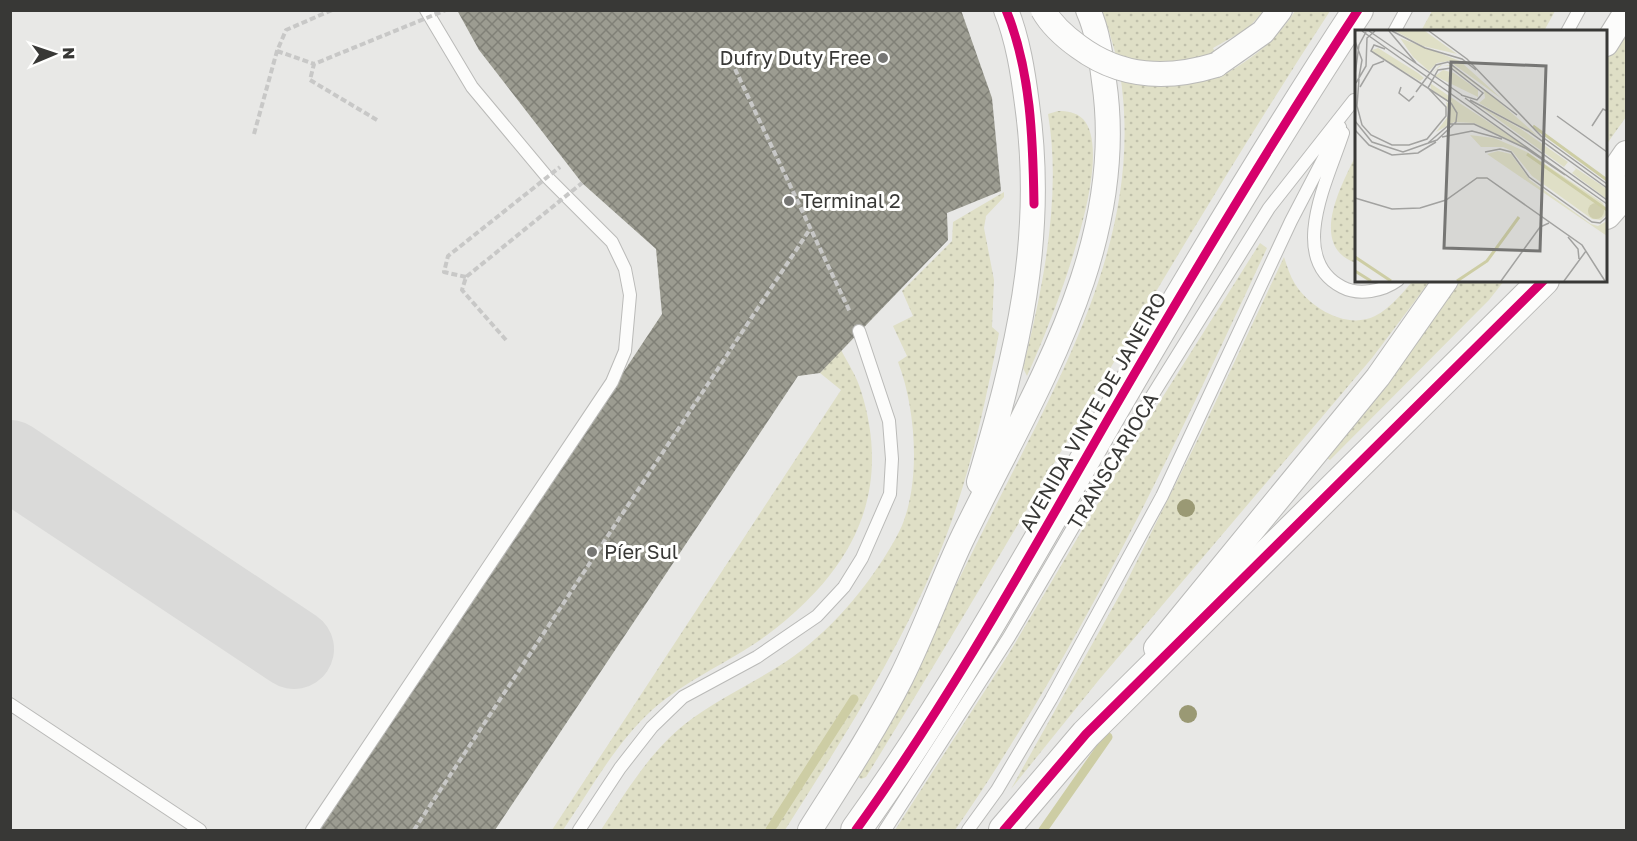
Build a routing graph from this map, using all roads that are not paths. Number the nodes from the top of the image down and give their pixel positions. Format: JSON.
{"nodes":[{"id":1,"x":426,"y":10,"type":"edge"},
{"id":2,"x":1006,"y":10,"type":"edge"},
{"id":3,"x":1043,"y":10,"type":"edge"},
{"id":4,"x":1088,"y":10,"type":"edge"},
{"id":5,"x":1280,"y":10,"type":"edge"},
{"id":6,"x":1358,"y":10,"type":"edge"},
{"id":7,"x":1406,"y":10,"type":"edge"},
{"id":8,"x":1580,"y":10,"type":"edge"},
{"id":9,"x":1626,"y":12,"type":"edge"},
{"id":10,"x":1395,"y":30,"type":"edge"},
{"id":11,"x":1568,"y":30,"type":"edge"},
{"id":12,"x":1607,"y":41,"type":"edge"},
{"id":13,"x":1355,"y":98,"type":"edge"},
{"id":14,"x":1626,"y":153,"type":"edge"},
{"id":15,"x":1607,"y":179,"type":"edge"},
{"id":16,"x":1626,"y":191,"type":"edge"},
{"id":17,"x":1607,"y":212,"type":"edge"},
{"id":18,"x":1395,"y":282,"type":"edge"},
{"id":19,"x":1445,"y":282,"type":"edge"},
{"id":20,"x":1543,"y":282,"type":"edge"},
{"id":21,"x":859,"y":331,"type":"road end"},
{"id":22,"x":961,"y":542,"type":"junction"},
{"id":23,"x":10,"y":704,"type":"edge"},
{"id":24,"x":1086,"y":734,"type":"junction"},
{"id":25,"x":200,"y":831,"type":"edge"},
{"id":26,"x":312,"y":831,"type":"edge"},
{"id":27,"x":579,"y":831,"type":"edge"},
{"id":28,"x":810,"y":831,"type":"edge"},
{"id":29,"x":856,"y":831,"type":"edge"},
{"id":30,"x":885,"y":831,"type":"edge"},
{"id":31,"x":968,"y":831,"type":"edge"},
{"id":32,"x":1004,"y":831,"type":"edge"}],
"edges":[{"from":1,"to":26,"type":"lane"},
{"from":2,"to":22,"type":"street"},
{"from":3,"to":5,"type":"street","bridge":true},
{"from":4,"to":22,"type":"street"},
{"from":6,"to":29,"type":"street","name":"AVENIDA VINTE DE JANEIRO"},
{"from":7,"to":10,"type":"lane"},
{"from":8,"to":11,"type":"lane"},
{"from":9,"to":12,"type":"street"},
{"from":13,"to":18,"type":"lane"},
{"from":13,"to":30,"type":"lane","name":"TRANSCARIOCA"},
{"from":13,"to":31,"type":"lane"},
{"from":14,"to":15,"type":"street"},
{"from":16,"to":17,"type":"street"},
{"from":19,"to":24,"type":"street"},
{"from":20,"to":24,"type":"street"},
{"from":21,"to":27,"type":"lane"},
{"from":22,"to":28,"type":"street"},
{"from":23,"to":25,"type":"lane"},
{"from":24,"to":32,"type":"street"}]}
